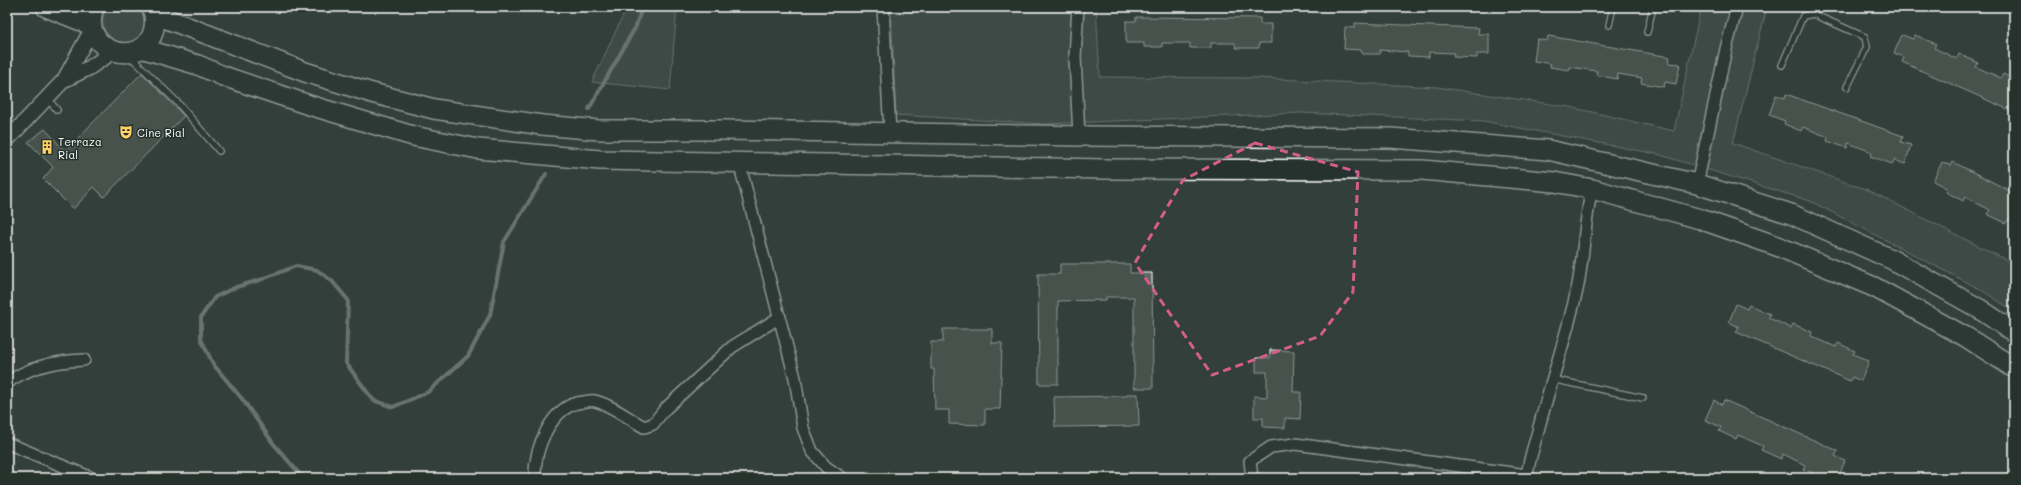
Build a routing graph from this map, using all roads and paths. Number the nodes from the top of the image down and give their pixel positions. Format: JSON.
{"nodes":[{"id":1,"x":46,"y":7,"type":"edge"},
{"id":2,"x":883,"y":7,"type":"edge"},
{"id":3,"x":1078,"y":7,"type":"edge"},
{"id":4,"x":1613,"y":7,"type":"edge"},
{"id":5,"x":1653,"y":7,"type":"edge"},
{"id":6,"x":1737,"y":7,"type":"edge"},
{"id":7,"x":153,"y":9,"type":"edge"},
{"id":8,"x":92,"y":20,"type":"edge"},
{"id":9,"x":1610,"y":26,"type":"dead end"},
{"id":10,"x":1647,"y":32,"type":"dead end"},
{"id":11,"x":127,"y":51,"type":"junction"},
{"id":12,"x":1782,"y":65,"type":"dead end"},
{"id":13,"x":64,"y":80,"type":"junction"},
{"id":14,"x":1847,"y":86,"type":"dead end"},
{"id":15,"x":47,"y":98,"type":"junction"},
{"id":16,"x":57,"y":110,"type":"dead end"},
{"id":17,"x":890,"y":133,"type":"junction"},
{"id":18,"x":1079,"y":136,"type":"junction"},
{"id":19,"x":7,"y":140,"type":"edge"},
{"id":20,"x":219,"y":151,"type":"dead end"},
{"id":21,"x":739,"y":162,"type":"junction"},
{"id":22,"x":1697,"y":184,"type":"junction"},
{"id":23,"x":1592,"y":189,"type":"junction"},
{"id":24,"x":780,"y":317,"type":"junction"},
{"id":25,"x":2014,"y":332,"type":"edge"},
{"id":26,"x":84,"y":360,"type":"dead end"},
{"id":27,"x":2014,"y":368,"type":"edge"},
{"id":28,"x":1551,"y":379,"type":"junction"},
{"id":29,"x":7,"y":383,"type":"edge"},
{"id":30,"x":1643,"y":398,"type":"dead end"},
{"id":31,"x":7,"y":443,"type":"edge"},
{"id":32,"x":1527,"y":476,"type":"edge"},
{"id":33,"x":92,"y":478,"type":"edge"},
{"id":34,"x":536,"y":478,"type":"edge"},
{"id":35,"x":842,"y":478,"type":"edge"},
{"id":36,"x":1252,"y":478,"type":"edge"}],
"edges":[{"from":1,"to":8,"type":"highway"},
{"from":2,"to":17,"type":"street"},
{"from":3,"to":18,"type":"street"},
{"from":4,"to":9,"type":"lane"},
{"from":5,"to":10,"type":"lane"},
{"from":6,"to":22,"type":"street"},
{"from":7,"to":11,"type":"highway"},
{"from":7,"to":17,"type":"highway"},
{"from":8,"to":11,"type":"highway"},
{"from":8,"to":13,"type":"street"},
{"from":11,"to":13,"type":"street"},
{"from":11,"to":20,"type":"lane"},
{"from":11,"to":21,"type":"highway"},
{"from":12,"to":14,"type":"lane"},
{"from":13,"to":15,"type":"street"},
{"from":15,"to":16,"type":"lane"},
{"from":15,"to":19,"type":"street"},
{"from":17,"to":18,"type":"highway"},
{"from":18,"to":22,"type":"highway"},
{"from":21,"to":23,"type":"highway"},
{"from":21,"to":24,"type":"street"},
{"from":22,"to":25,"type":"highway"},
{"from":23,"to":27,"type":"highway"},
{"from":23,"to":28,"type":"street"},
{"from":24,"to":34,"type":"street"},
{"from":24,"to":35,"type":"street"},
{"from":26,"to":29,"type":"street"},
{"from":28,"to":30,"type":"lane"},
{"from":28,"to":32,"type":"street"},
{"from":31,"to":33,"type":"street"},
{"from":32,"to":36,"type":"street"}]}
